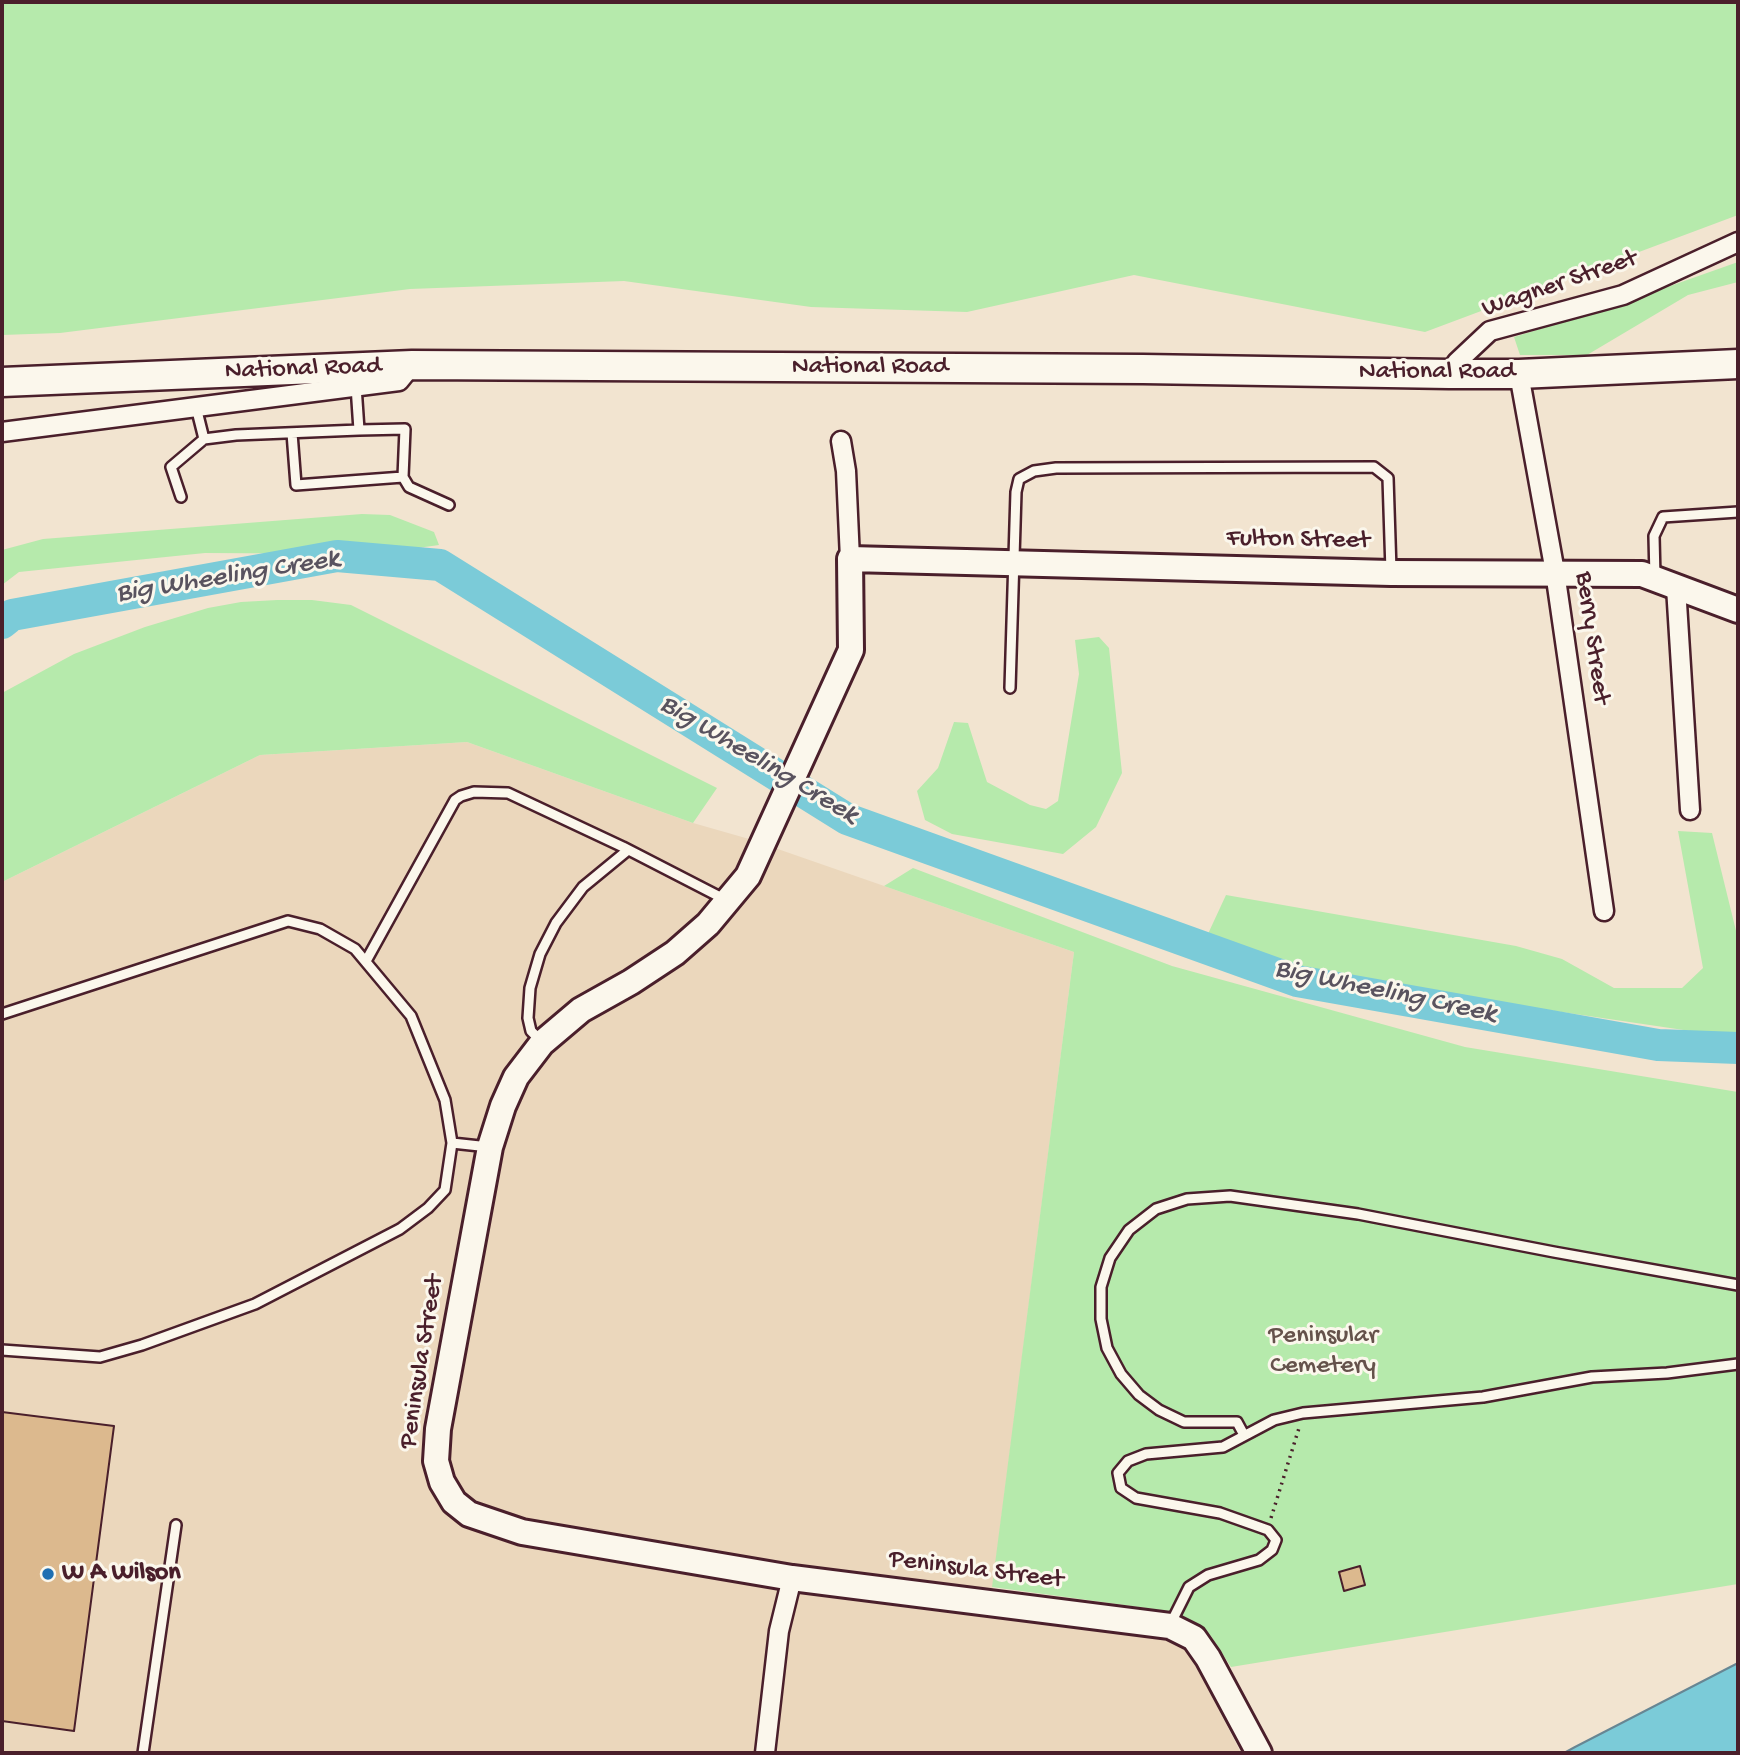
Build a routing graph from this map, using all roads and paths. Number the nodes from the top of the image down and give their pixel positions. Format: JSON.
{"nodes":[{"id":1,"x":1738,"y":242,"type":"edge"},
{"id":2,"x":1738,"y":364,"type":"edge"},
{"id":3,"x":412,"y":365,"type":"junction"},
{"id":4,"x":1449,"y":374,"type":"junction"},
{"id":5,"x":1519,"y":374,"type":"junction"},
{"id":6,"x":2,"y":382,"type":"edge"},
{"id":7,"x":356,"y":386,"type":"junction"},
{"id":8,"x":197,"y":407,"type":"junction"},
{"id":9,"x":359,"y":430,"type":"junction"},
{"id":10,"x":2,"y":432,"type":"edge"},
{"id":11,"x":292,"y":433,"type":"junction"},
{"id":12,"x":204,"y":439,"type":"junction"},
{"id":13,"x":841,"y":442,"type":"dead end"},
{"id":14,"x":403,"y":477,"type":"junction"},
{"id":15,"x":181,"y":497,"type":"dead end"},
{"id":16,"x":449,"y":505,"type":"dead end"},
{"id":17,"x":1738,"y":512,"type":"edge"},
{"id":18,"x":850,"y":559,"type":"junction"},
{"id":19,"x":1013,"y":565,"type":"junction"},
{"id":20,"x":1555,"y":572,"type":"junction"},
{"id":21,"x":1391,"y":573,"type":"junction"},
{"id":22,"x":1666,"y":583,"type":"junction"},
{"id":23,"x":1738,"y":610,"type":"edge"},
{"id":24,"x":1010,"y":688,"type":"dead end"},
{"id":25,"x":1690,"y":810,"type":"dead end"},
{"id":26,"x":628,"y":850,"type":"junction"},
{"id":27,"x":727,"y":901,"type":"junction"},
{"id":28,"x":1604,"y":911,"type":"dead end"},
{"id":29,"x":366,"y":961,"type":"junction"},
{"id":30,"x":2,"y":1014,"type":"edge"},
{"id":31,"x":542,"y":1043,"type":"junction"},
{"id":32,"x":452,"y":1143,"type":"junction"},
{"id":33,"x":490,"y":1147,"type":"junction"},
{"id":34,"x":1738,"y":1284,"type":"edge"},
{"id":35,"x":2,"y":1350,"type":"edge"},
{"id":36,"x":1738,"y":1364,"type":"edge"},
{"id":37,"x":1303,"y":1413,"type":"junction"},
{"id":38,"x":1244,"y":1435,"type":"junction"},
{"id":39,"x":176,"y":1525,"type":"dead end"},
{"id":40,"x":1268,"y":1530,"type":"junction"},
{"id":41,"x":792,"y":1578,"type":"junction"},
{"id":42,"x":1170,"y":1626,"type":"junction"},
{"id":43,"x":143,"y":1753,"type":"edge"},
{"id":44,"x":765,"y":1753,"type":"edge"},
{"id":45,"x":1259,"y":1753,"type":"edge"}],
"edges":[{"from":1,"to":4,"type":"street","name":"Wagner Street"},
{"from":2,"to":5,"type":"main road","name":"National Road"},
{"from":3,"to":4,"type":"main road","name":"National Road"},
{"from":3,"to":6,"type":"main road","name":"National Road"},
{"from":3,"to":7,"type":"street"},
{"from":4,"to":5,"type":"main road","name":"National Road"},
{"from":5,"to":20,"type":"street","name":"Berry Street"},
{"from":7,"to":8,"type":"street"},
{"from":7,"to":9,"type":"lane"},
{"from":8,"to":10,"type":"street"},
{"from":8,"to":12,"type":"lane"},
{"from":9,"to":11,"type":"lane"},
{"from":9,"to":14,"type":"lane"},
{"from":11,"to":12,"type":"lane"},
{"from":11,"to":14,"type":"lane"},
{"from":12,"to":15,"type":"lane"},
{"from":13,"to":18,"type":"street"},
{"from":14,"to":16,"type":"lane"},
{"from":17,"to":22,"type":"lane"},
{"from":18,"to":19,"type":"street","name":"Fulton Street"},
{"from":18,"to":27,"type":"street","name":"Peninsula Street"},
{"from":19,"to":21,"type":"street","name":"Fulton Street"},
{"from":19,"to":21,"type":"lane"},
{"from":19,"to":24,"type":"lane"},
{"from":20,"to":21,"type":"street","name":"Fulton Street"},
{"from":20,"to":22,"type":"street","name":"Fulton Street"},
{"from":20,"to":28,"type":"street","name":"Berry Street"},
{"from":22,"to":23,"type":"street","name":"Fulton Street"},
{"from":22,"to":25,"type":"street"},
{"from":26,"to":27,"type":"lane"},
{"from":26,"to":29,"type":"lane"},
{"from":26,"to":31,"type":"lane"},
{"from":27,"to":31,"type":"street","name":"Peninsula Street"},
{"from":29,"to":30,"type":"lane"},
{"from":29,"to":32,"type":"lane"},
{"from":31,"to":33,"type":"street","name":"Peninsula Street"},
{"from":32,"to":33,"type":"lane"},
{"from":32,"to":35,"type":"lane"},
{"from":33,"to":41,"type":"street","name":"Peninsula Street"},
{"from":34,"to":38,"type":"lane"},
{"from":36,"to":37,"type":"lane"},
{"from":37,"to":38,"type":"lane"},
{"from":37,"to":40,"type":"path"},
{"from":38,"to":40,"type":"lane"},
{"from":39,"to":43,"type":"lane"},
{"from":40,"to":42,"type":"lane"},
{"from":41,"to":42,"type":"street","name":"Peninsula Street"},
{"from":41,"to":44,"type":"street"},
{"from":42,"to":45,"type":"street","name":"Peninsula Street"}]}
